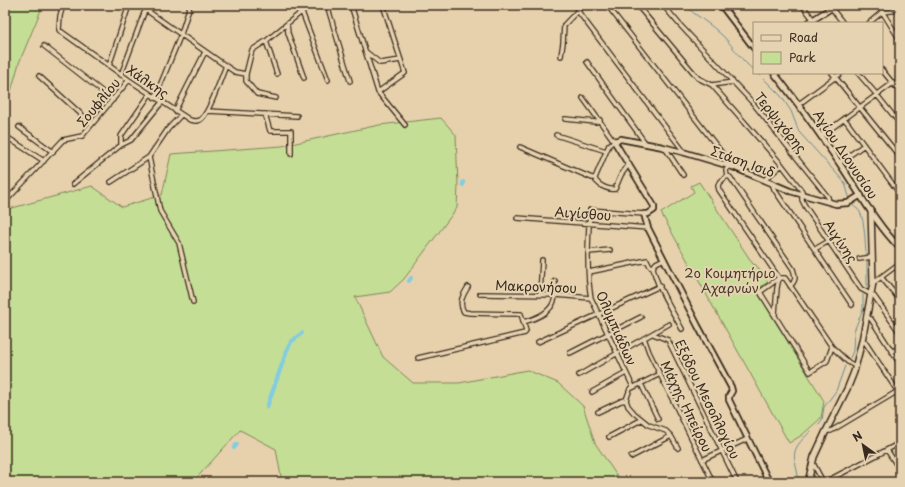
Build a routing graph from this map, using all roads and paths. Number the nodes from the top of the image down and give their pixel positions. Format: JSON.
{"nodes":[{"id":1,"x":63,"y":5,"type":"edge"},
{"id":2,"x":129,"y":5,"type":"edge"},
{"id":3,"x":139,"y":5,"type":"edge"},
{"id":4,"x":147,"y":5,"type":"edge"},
{"id":5,"x":190,"y":5,"type":"edge"},
{"id":6,"x":310,"y":5,"type":"edge"},
{"id":7,"x":327,"y":5,"type":"edge"},
{"id":8,"x":351,"y":5,"type":"edge"},
{"id":9,"x":383,"y":5,"type":"edge"},
{"id":10,"x":583,"y":5,"type":"edge"},
{"id":11,"x":607,"y":5,"type":"edge"},
{"id":12,"x":637,"y":5,"type":"edge"},
{"id":13,"x":663,"y":5,"type":"edge"},
{"id":14,"x":721,"y":5,"type":"edge"},
{"id":15,"x":802,"y":5,"type":"edge"},
{"id":16,"x":836,"y":5,"type":"edge"},
{"id":17,"x":878,"y":5,"type":"edge"},
{"id":18,"x":830,"y":7,"type":"edge"},
{"id":19,"x":146,"y":10,"type":"junction"},
{"id":20,"x":577,"y":10,"type":"junction"},
{"id":21,"x":900,"y":10,"type":"edge"},
{"id":22,"x":302,"y":12,"type":"junction"},
{"id":23,"x":882,"y":12,"type":"junction"},
{"id":24,"x":815,"y":21,"type":"edge"},
{"id":25,"x":842,"y":22,"type":"edge"},
{"id":26,"x":870,"y":22,"type":"edge"},
{"id":27,"x":287,"y":24,"type":"junction"},
{"id":28,"x":181,"y":34,"type":"junction"},
{"id":29,"x":900,"y":40,"type":"edge"},
{"id":30,"x":266,"y":41,"type":"junction"},
{"id":31,"x":44,"y":46,"type":"dead end"},
{"id":32,"x":753,"y":47,"type":"edge"},
{"id":33,"x":205,"y":52,"type":"junction"},
{"id":34,"x":366,"y":52,"type":"junction"},
{"id":35,"x":561,"y":56,"type":"dead end"},
{"id":36,"x":401,"y":60,"type":"junction"},
{"id":37,"x":587,"y":62,"type":"dead end"},
{"id":38,"x":109,"y":66,"type":"junction"},
{"id":39,"x":226,"y":66,"type":"junction"},
{"id":40,"x":883,"y":71,"type":"edge"},
{"id":41,"x":121,"y":74,"type":"junction"},
{"id":42,"x":246,"y":74,"type":"junction"},
{"id":43,"x":277,"y":74,"type":"dead end"},
{"id":44,"x":775,"y":74,"type":"edge"},
{"id":45,"x":833,"y":74,"type":"edge"},
{"id":46,"x":840,"y":74,"type":"edge"},
{"id":47,"x":859,"y":74,"type":"edge"},
{"id":48,"x":39,"y":76,"type":"dead end"},
{"id":49,"x":836,"y":77,"type":"junction"},
{"id":50,"x":304,"y":78,"type":"dead end"},
{"id":51,"x":129,"y":80,"type":"junction"},
{"id":52,"x":328,"y":80,"type":"dead end"},
{"id":53,"x":350,"y":81,"type":"dead end"},
{"id":54,"x":734,"y":82,"type":"junction"},
{"id":55,"x":893,"y":83,"type":"junction"},
{"id":56,"x":712,"y":85,"type":"junction"},
{"id":57,"x":378,"y":92,"type":"junction"},
{"id":58,"x":900,"y":92,"type":"edge"},
{"id":59,"x":150,"y":94,"type":"junction"},
{"id":60,"x":878,"y":95,"type":"junction"},
{"id":61,"x":155,"y":98,"type":"junction"},
{"id":62,"x":276,"y":98,"type":"dead end"},
{"id":63,"x":584,"y":98,"type":"dead end"},
{"id":64,"x":113,"y":100,"type":"junction"},
{"id":65,"x":162,"y":102,"type":"junction"},
{"id":66,"x":799,"y":104,"type":"junction"},
{"id":67,"x":860,"y":107,"type":"junction"},
{"id":68,"x":176,"y":111,"type":"junction"},
{"id":69,"x":208,"y":111,"type":"junction"},
{"id":70,"x":181,"y":114,"type":"junction"},
{"id":71,"x":265,"y":114,"type":"junction"},
{"id":72,"x":297,"y":116,"type":"dead end"},
{"id":73,"x":844,"y":118,"type":"junction"},
{"id":74,"x":565,"y":119,"type":"dead end"},
{"id":75,"x":600,"y":120,"type":"junction"},
{"id":76,"x":92,"y":124,"type":"junction"},
{"id":77,"x":900,"y":124,"type":"edge"},
{"id":78,"x":405,"y":125,"type":"dead end"},
{"id":79,"x":19,"y":127,"type":"dead end"},
{"id":80,"x":556,"y":135,"type":"dead end"},
{"id":81,"x":5,"y":136,"type":"edge"},
{"id":82,"x":821,"y":136,"type":"junction"},
{"id":83,"x":614,"y":141,"type":"junction"},
{"id":84,"x":647,"y":144,"type":"junction"},
{"id":85,"x":120,"y":145,"type":"junction"},
{"id":86,"x":864,"y":145,"type":"junction"},
{"id":87,"x":520,"y":146,"type":"dead end"},
{"id":88,"x":665,"y":148,"type":"junction"},
{"id":89,"x":53,"y":152,"type":"junction"},
{"id":90,"x":606,"y":152,"type":"junction"},
{"id":91,"x":686,"y":153,"type":"junction"},
{"id":92,"x":291,"y":154,"type":"dead end"},
{"id":93,"x":149,"y":157,"type":"junction"},
{"id":94,"x":900,"y":157,"type":"edge"},
{"id":95,"x":44,"y":161,"type":"junction"},
{"id":96,"x":839,"y":163,"type":"junction"},
{"id":97,"x":629,"y":164,"type":"junction"},
{"id":98,"x":782,"y":165,"type":"junction"},
{"id":99,"x":731,"y":166,"type":"junction"},
{"id":100,"x":682,"y":175,"type":"dead end"},
{"id":101,"x":727,"y":176,"type":"junction"},
{"id":102,"x":595,"y":178,"type":"junction"},
{"id":103,"x":764,"y":180,"type":"junction"},
{"id":104,"x":111,"y":182,"type":"dead end"},
{"id":105,"x":772,"y":183,"type":"junction"},
{"id":106,"x":73,"y":184,"type":"dead end"},
{"id":107,"x":900,"y":194,"type":"edge"},
{"id":108,"x":802,"y":195,"type":"junction"},
{"id":109,"x":861,"y":195,"type":"junction"},
{"id":110,"x":5,"y":202,"type":"edge"},
{"id":111,"x":829,"y":202,"type":"junction"},
{"id":112,"x":871,"y":210,"type":"junction"},
{"id":113,"x":644,"y":214,"type":"junction"},
{"id":114,"x":517,"y":218,"type":"dead end"},
{"id":115,"x":589,"y":223,"type":"junction"},
{"id":116,"x":648,"y":228,"type":"junction"},
{"id":117,"x":829,"y":241,"type":"junction"},
{"id":118,"x":900,"y":247,"type":"edge"},
{"id":119,"x":815,"y":249,"type":"junction"},
{"id":120,"x":610,"y":250,"type":"dead end"},
{"id":121,"x":589,"y":252,"type":"junction"},
{"id":122,"x":872,"y":257,"type":"junction"},
{"id":123,"x":664,"y":259,"type":"junction"},
{"id":124,"x":859,"y":259,"type":"dead end"},
{"id":125,"x":542,"y":260,"type":"dead end"},
{"id":126,"x":899,"y":265,"type":"edge"},
{"id":127,"x":653,"y":267,"type":"junction"},
{"id":128,"x":589,"y":272,"type":"junction"},
{"id":129,"x":881,"y":277,"type":"junction"},
{"id":130,"x":779,"y":278,"type":"junction"},
{"id":131,"x":555,"y":281,"type":"dead end"},
{"id":132,"x":873,"y":283,"type":"junction"},
{"id":133,"x":660,"y":286,"type":"junction"},
{"id":134,"x":790,"y":286,"type":"junction"},
{"id":135,"x":468,"y":287,"type":"dead end"},
{"id":136,"x":480,"y":294,"type":"dead end"},
{"id":137,"x":871,"y":294,"type":"junction"},
{"id":138,"x":540,"y":295,"type":"junction"},
{"id":139,"x":555,"y":296,"type":"junction"},
{"id":140,"x":591,"y":298,"type":"junction"},
{"id":141,"x":900,"y":300,"type":"edge"},
{"id":142,"x":193,"y":302,"type":"dead end"},
{"id":143,"x":852,"y":305,"type":"dead end"},
{"id":144,"x":599,"y":313,"type":"junction"},
{"id":145,"x":775,"y":316,"type":"junction"},
{"id":146,"x":640,"y":317,"type":"dead end"},
{"id":147,"x":867,"y":317,"type":"junction"},
{"id":148,"x":523,"y":322,"type":"junction"},
{"id":149,"x":669,"y":324,"type":"dead end"},
{"id":150,"x":682,"y":329,"type":"dead end"},
{"id":151,"x":609,"y":333,"type":"junction"},
{"id":152,"x":652,"y":334,"type":"junction"},
{"id":153,"x":900,"y":334,"type":"edge"},
{"id":154,"x":644,"y":338,"type":"junction"},
{"id":155,"x":862,"y":340,"type":"junction"},
{"id":156,"x":538,"y":342,"type":"dead end"},
{"id":157,"x":832,"y":347,"type":"junction"},
{"id":158,"x":900,"y":347,"type":"edge"},
{"id":159,"x":892,"y":352,"type":"junction"},
{"id":160,"x":570,"y":353,"type":"dead end"},
{"id":161,"x":617,"y":353,"type":"junction"},
{"id":162,"x":418,"y":358,"type":"dead end"},
{"id":163,"x":900,"y":364,"type":"edge"},
{"id":164,"x":855,"y":366,"type":"junction"},
{"id":165,"x":626,"y":373,"type":"junction"},
{"id":166,"x":660,"y":374,"type":"junction"},
{"id":167,"x":579,"y":375,"type":"dead end"},
{"id":168,"x":641,"y":384,"type":"junction"},
{"id":169,"x":633,"y":387,"type":"junction"},
{"id":170,"x":592,"y":392,"type":"dead end"},
{"id":171,"x":899,"y":393,"type":"edge"},
{"id":172,"x":626,"y":400,"type":"junction"},
{"id":173,"x":598,"y":412,"type":"dead end"},
{"id":174,"x":658,"y":419,"type":"dead end"},
{"id":175,"x":640,"y":420,"type":"junction"},
{"id":176,"x":826,"y":431,"type":"junction"},
{"id":177,"x":671,"y":436,"type":"junction"},
{"id":178,"x":609,"y":437,"type":"dead end"},
{"id":179,"x":747,"y":439,"type":"junction"},
{"id":180,"x":900,"y":443,"type":"edge"},
{"id":181,"x":678,"y":448,"type":"dead end"},
{"id":182,"x":887,"y":450,"type":"junction"},
{"id":183,"x":722,"y":451,"type":"junction"},
{"id":184,"x":630,"y":457,"type":"dead end"},
{"id":185,"x":702,"y":460,"type":"junction"},
{"id":186,"x":812,"y":465,"type":"junction"},
{"id":187,"x":900,"y":470,"type":"edge"},
{"id":188,"x":900,"y":479,"type":"edge"},
{"id":189,"x":713,"y":482,"type":"edge"},
{"id":190,"x":737,"y":482,"type":"edge"},
{"id":191,"x":769,"y":482,"type":"edge"},
{"id":192,"x":808,"y":482,"type":"edge"},
{"id":193,"x":824,"y":482,"type":"edge"},
{"id":194,"x":895,"y":482,"type":"edge"}],
"edges":[{"from":1,"to":38,"type":"street","name":"Χάλκης"},
{"from":2,"to":38,"type":"street"},
{"from":3,"to":19,"type":"street"},
{"from":4,"to":19,"type":"street"},
{"from":5,"to":28,"type":"street"},
{"from":6,"to":22,"type":"street"},
{"from":7,"to":53,"type":"street"},
{"from":8,"to":34,"type":"street"},
{"from":9,"to":36,"type":"street"},
{"from":10,"to":20,"type":"street"},
{"from":11,"to":99,"type":"street"},
{"from":12,"to":56,"type":"street","name":"Αιγίνης"},
{"from":13,"to":54,"type":"street","name":"Τερψιχόρης"},
{"from":14,"to":32,"type":"street"},
{"from":15,"to":24,"type":"street"},
{"from":16,"to":18,"type":"street"},
{"from":17,"to":23,"type":"street"},
{"from":18,"to":24,"type":"street"},
{"from":18,"to":25,"type":"street"},
{"from":19,"to":28,"type":"street"},
{"from":19,"to":41,"type":"street"},
{"from":20,"to":35,"type":"street"},
{"from":20,"to":91,"type":"street"},
{"from":21,"to":23,"type":"street"},
{"from":22,"to":27,"type":"street"},
{"from":22,"to":52,"type":"street"},
{"from":23,"to":26,"type":"street"},
{"from":23,"to":29,"type":"street"},
{"from":27,"to":30,"type":"street"},
{"from":27,"to":50,"type":"street"},
{"from":28,"to":33,"type":"street"},
{"from":28,"to":61,"type":"street"},
{"from":30,"to":42,"type":"street"},
{"from":30,"to":43,"type":"street"},
{"from":31,"to":64,"type":"street"},
{"from":33,"to":39,"type":"street"},
{"from":33,"to":68,"type":"street"},
{"from":34,"to":36,"type":"street"},
{"from":34,"to":57,"type":"street"},
{"from":36,"to":57,"type":"street"},
{"from":37,"to":84,"type":"street"},
{"from":38,"to":41,"type":"street","name":"Χάλκης"},
{"from":39,"to":42,"type":"street"},
{"from":39,"to":69,"type":"street"},
{"from":40,"to":55,"type":"street"},
{"from":41,"to":51,"type":"street","name":"Χάλκης"},
{"from":42,"to":62,"type":"street"},
{"from":44,"to":66,"type":"street","name":"Αγίου Διονυσίου"},
{"from":45,"to":49,"type":"street"},
{"from":46,"to":49,"type":"street"},
{"from":47,"to":60,"type":"street"},
{"from":48,"to":76,"type":"street"},
{"from":49,"to":66,"type":"street"},
{"from":49,"to":67,"type":"street"},
{"from":51,"to":59,"type":"street","name":"Χάλκης"},
{"from":51,"to":64,"type":"street","name":"Σουφλίου"},
{"from":54,"to":56,"type":"street"},
{"from":54,"to":111,"type":"street","name":"Τερψιχόρης"},
{"from":55,"to":58,"type":"street"},
{"from":55,"to":60,"type":"street"},
{"from":56,"to":98,"type":"street","name":"Αιγίνης"},
{"from":57,"to":78,"type":"street"},
{"from":59,"to":61,"type":"street","name":"Χάλκης"},
{"from":59,"to":85,"type":"street"},
{"from":60,"to":67,"type":"street"},
{"from":60,"to":77,"type":"street"},
{"from":61,"to":65,"type":"street","name":"Χάλκης"},
{"from":63,"to":75,"type":"street"},
{"from":64,"to":76,"type":"street","name":"Σουφλίου"},
{"from":65,"to":68,"type":"street","name":"Χάλκης"},
{"from":65,"to":85,"type":"street"},
{"from":66,"to":82,"type":"street","name":"Αγίου Διονυσίου"},
{"from":67,"to":73,"type":"street"},
{"from":67,"to":94,"type":"street"},
{"from":68,"to":70,"type":"street","name":"Χάλκης"},
{"from":69,"to":70,"type":"street","name":"Χάλκης"},
{"from":69,"to":71,"type":"street"},
{"from":70,"to":93,"type":"street"},
{"from":71,"to":72,"type":"street"},
{"from":71,"to":92,"type":"street"},
{"from":73,"to":82,"type":"street"},
{"from":73,"to":86,"type":"street"},
{"from":74,"to":75,"type":"street"},
{"from":75,"to":83,"type":"street"},
{"from":76,"to":89,"type":"street","name":"Σουφλίου"},
{"from":79,"to":89,"type":"street"},
{"from":80,"to":90,"type":"street"},
{"from":81,"to":95,"type":"street"},
{"from":82,"to":96,"type":"street","name":"Αγίου Διονυσίου"},
{"from":83,"to":84,"type":"street","name":"Στάση Ισιδ"},
{"from":83,"to":90,"type":"street"},
{"from":83,"to":97,"type":"street"},
{"from":84,"to":88,"type":"street","name":"Στάση Ισιδ"},
{"from":85,"to":106,"type":"street"},
{"from":86,"to":96,"type":"street"},
{"from":86,"to":107,"type":"street"},
{"from":87,"to":102,"type":"street"},
{"from":88,"to":91,"type":"street","name":"Στάση Ισιδ"},
{"from":88,"to":100,"type":"street"},
{"from":89,"to":95,"type":"street","name":"Σουφλίου"},
{"from":90,"to":102,"type":"street"},
{"from":91,"to":99,"type":"street","name":"Στάση Ισιδ"},
{"from":93,"to":104,"type":"street"},
{"from":93,"to":142,"type":"street"},
{"from":95,"to":110,"type":"street","name":"Σουφλίου"},
{"from":96,"to":109,"type":"street","name":"Αγίου Διονυσίου"},
{"from":97,"to":102,"type":"street"},
{"from":97,"to":113,"type":"street"},
{"from":98,"to":103,"type":"street"},
{"from":98,"to":108,"type":"street","name":"Αιγίνης"},
{"from":99,"to":101,"type":"street"},
{"from":99,"to":103,"type":"street","name":"Στάση Ισιδ"},
{"from":101,"to":130,"type":"street"},
{"from":101,"to":134,"type":"street"},
{"from":103,"to":105,"type":"street","name":"Στάση Ισιδ"},
{"from":105,"to":108,"type":"street","name":"Στάση Ισιδ"},
{"from":105,"to":119,"type":"street"},
{"from":108,"to":111,"type":"street","name":"Στάση Ισιδ"},
{"from":108,"to":117,"type":"street","name":"Αιγίνης"},
{"from":109,"to":111,"type":"street","name":"Στάση Ισιδ"},
{"from":109,"to":112,"type":"street","name":"Αγίου Διονυσίου"},
{"from":112,"to":118,"type":"street","name":"Αγίου Διονυσίου"},
{"from":112,"to":122,"type":"main road"},
{"from":113,"to":115,"type":"street"},
{"from":113,"to":116,"type":"street"},
{"from":114,"to":115,"type":"street","name":"Αιγίσθου"},
{"from":115,"to":116,"type":"street","name":"Αιγίσθου"},
{"from":115,"to":121,"type":"street","name":"Ολυμπιάδων"},
{"from":116,"to":123,"type":"street"},
{"from":117,"to":119,"type":"street"},
{"from":117,"to":137,"type":"street","name":"Αιγίνης"},
{"from":119,"to":143,"type":"street"},
{"from":120,"to":121,"type":"street"},
{"from":121,"to":128,"type":"street","name":"Ολυμπιάδων"},
{"from":122,"to":124,"type":"street"},
{"from":122,"to":132,"type":"main road"},
{"from":123,"to":127,"type":"street"},
{"from":123,"to":179,"type":"street"},
{"from":125,"to":138,"type":"street"},
{"from":126,"to":129,"type":"street"},
{"from":127,"to":128,"type":"street"},
{"from":127,"to":133,"type":"street"},
{"from":128,"to":140,"type":"street","name":"Ολυμπιάδων"},
{"from":129,"to":132,"type":"street"},
{"from":129,"to":141,"type":"street"},
{"from":130,"to":134,"type":"street"},
{"from":130,"to":145,"type":"street"},
{"from":130,"to":145,"type":"street"},
{"from":131,"to":139,"type":"street"},
{"from":132,"to":137,"type":"main road"},
{"from":133,"to":144,"type":"street"},
{"from":133,"to":150,"type":"street"},
{"from":134,"to":157,"type":"street"},
{"from":135,"to":148,"type":"street"},
{"from":136,"to":138,"type":"street","name":"Μακρονήσου"},
{"from":137,"to":147,"type":"main road"},
{"from":137,"to":153,"type":"street","name":"Αιγίνης"},
{"from":138,"to":139,"type":"street","name":"Μακρονήσου"},
{"from":139,"to":140,"type":"street","name":"Μακρονήσου"},
{"from":139,"to":148,"type":"street"},
{"from":140,"to":144,"type":"street","name":"Ολυμπιάδων"},
{"from":144,"to":151,"type":"street","name":"Ολυμπιάδων"},
{"from":144,"to":156,"type":"street"},
{"from":145,"to":157,"type":"street"},
{"from":146,"to":151,"type":"street"},
{"from":147,"to":155,"type":"main road"},
{"from":147,"to":159,"type":"street"},
{"from":148,"to":162,"type":"street"},
{"from":149,"to":152,"type":"street"},
{"from":151,"to":160,"type":"street"},
{"from":151,"to":161,"type":"street","name":"Ολυμπιάδων"},
{"from":152,"to":154,"type":"street"},
{"from":152,"to":183,"type":"street","name":"Εξόδου Μεσολλογίου"},
{"from":154,"to":161,"type":"street"},
{"from":154,"to":166,"type":"street","name":"Μάχης Ηπείρου"},
{"from":155,"to":164,"type":"main road"},
{"from":155,"to":171,"type":"street"},
{"from":157,"to":164,"type":"street"},
{"from":158,"to":159,"type":"street"},
{"from":159,"to":163,"type":"street"},
{"from":161,"to":165,"type":"street","name":"Ολυμπιάδων"},
{"from":161,"to":167,"type":"street"},
{"from":164,"to":176,"type":"main road"},
{"from":165,"to":169,"type":"street","name":"Ολυμπιάδων"},
{"from":165,"to":170,"type":"street"},
{"from":166,"to":168,"type":"street"},
{"from":166,"to":185,"type":"street","name":"Μάχης Ηπείρου"},
{"from":168,"to":169,"type":"street"},
{"from":168,"to":174,"type":"street"},
{"from":169,"to":172,"type":"street"},
{"from":171,"to":176,"type":"street"},
{"from":172,"to":173,"type":"street"},
{"from":172,"to":175,"type":"street"},
{"from":175,"to":177,"type":"street"},
{"from":175,"to":178,"type":"street"},
{"from":176,"to":186,"type":"main road"},
{"from":177,"to":181,"type":"street"},
{"from":177,"to":184,"type":"street"},
{"from":179,"to":183,"type":"street"},
{"from":179,"to":191,"type":"street"},
{"from":180,"to":182,"type":"street"},
{"from":182,"to":187,"type":"street"},
{"from":182,"to":193,"type":"street"},
{"from":183,"to":185,"type":"street"},
{"from":183,"to":190,"type":"street","name":"Εξόδου Μεσολλογίου"},
{"from":185,"to":189,"type":"street","name":"Μάχης Ηπείρου"},
{"from":186,"to":192,"type":"main road"},
{"from":186,"to":193,"type":"street"},
{"from":188,"to":194,"type":"street"}]}
